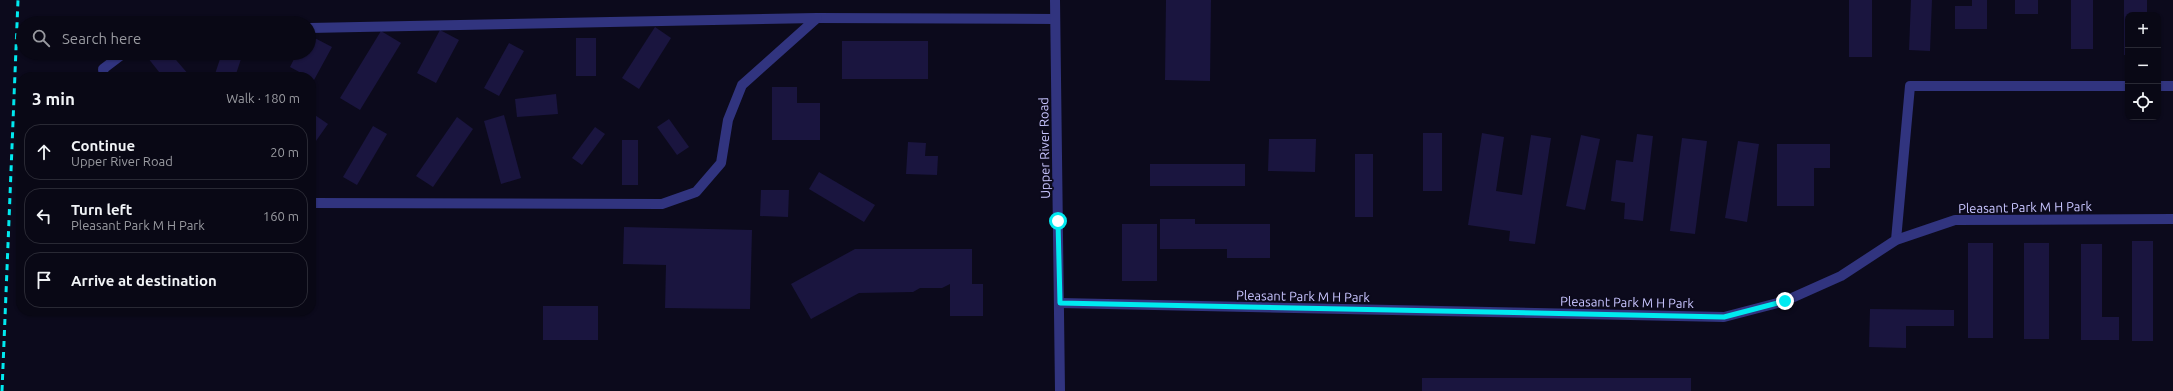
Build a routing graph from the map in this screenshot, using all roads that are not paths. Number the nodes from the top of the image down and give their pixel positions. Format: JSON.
{"nodes":[{"id":1,"x":1055,"y":0,"type":"edge"},
{"id":2,"x":817,"y":18,"type":"junction"},
{"id":3,"x":1055,"y":19,"type":"junction"},
{"id":4,"x":316,"y":28,"type":"edge"},
{"id":5,"x":115,"y":60,"type":"edge"},
{"id":6,"x":103,"y":72,"type":"edge"},
{"id":7,"x":2125,"y":86,"type":"edge"},
{"id":8,"x":2161,"y":86,"type":"edge"},
{"id":9,"x":2173,"y":86,"type":"edge"},
{"id":10,"x":316,"y":203,"type":"edge"},
{"id":11,"x":2173,"y":219,"type":"edge"},
{"id":12,"x":1896,"y":240,"type":"junction"},
{"id":13,"x":1060,"y":303,"type":"junction"},
{"id":14,"x":1060,"y":391,"type":"edge"}],
"edges":[{"from":1,"to":3,"type":"street","name":"Upper River Road"},
{"from":2,"to":3,"type":"street"},
{"from":2,"to":4,"type":"street"},
{"from":2,"to":10,"type":"street"},
{"from":3,"to":13,"type":"street","name":"Upper River Road"},
{"from":5,"to":6,"type":"street"},
{"from":7,"to":12,"type":"street"},
{"from":8,"to":9,"type":"street"},
{"from":11,"to":12,"type":"street","name":"Pleasant Park M H Park"},
{"from":12,"to":13,"type":"street","name":"Pleasant Park M H Park"},
{"from":13,"to":14,"type":"street","name":"Upper River Road"}]}
